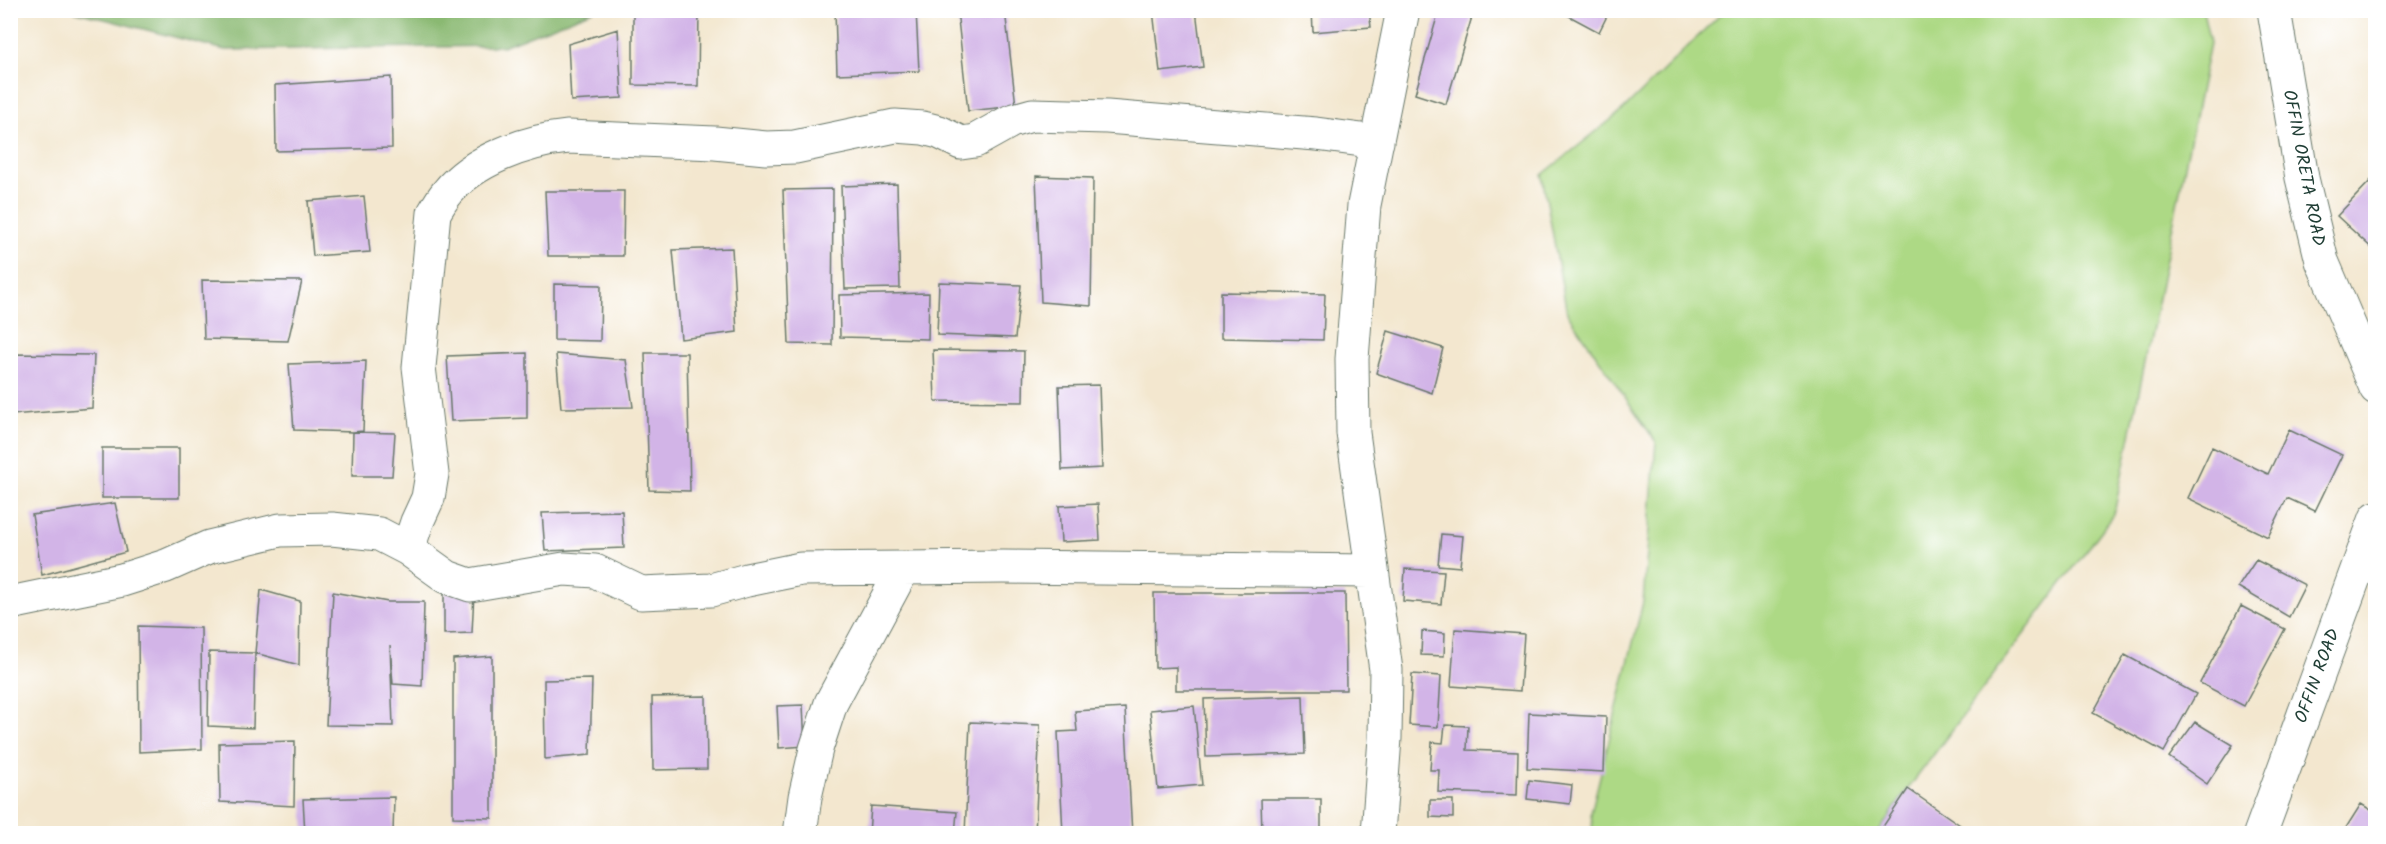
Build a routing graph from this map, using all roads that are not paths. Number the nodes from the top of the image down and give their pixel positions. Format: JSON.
{"nodes":[{"id":1,"x":1403,"y":10,"type":"edge"},
{"id":2,"x":2274,"y":10,"type":"edge"},
{"id":3,"x":1377,"y":142,"type":"junction"},
{"id":4,"x":2376,"y":388,"type":"edge"},
{"id":5,"x":2376,"y":518,"type":"edge"},
{"id":6,"x":408,"y":549,"type":"junction"},
{"id":7,"x":903,"y":569,"type":"junction"},
{"id":8,"x":1370,"y":570,"type":"junction"},
{"id":9,"x":10,"y":603,"type":"edge"},
{"id":10,"x":800,"y":834,"type":"edge"},
{"id":11,"x":1378,"y":834,"type":"edge"},
{"id":12,"x":2260,"y":834,"type":"edge"}],
"edges":[{"from":1,"to":3,"type":"street"},
{"from":2,"to":4,"type":"street","name":"OFFIN ORETA ROAD"},
{"from":3,"to":6,"type":"street"},
{"from":3,"to":8,"type":"street"},
{"from":5,"to":12,"type":"street","name":"OFFIN ROAD"},
{"from":6,"to":7,"type":"street"},
{"from":6,"to":9,"type":"street"},
{"from":7,"to":8,"type":"street"},
{"from":7,"to":10,"type":"street"},
{"from":8,"to":11,"type":"street"}]}
